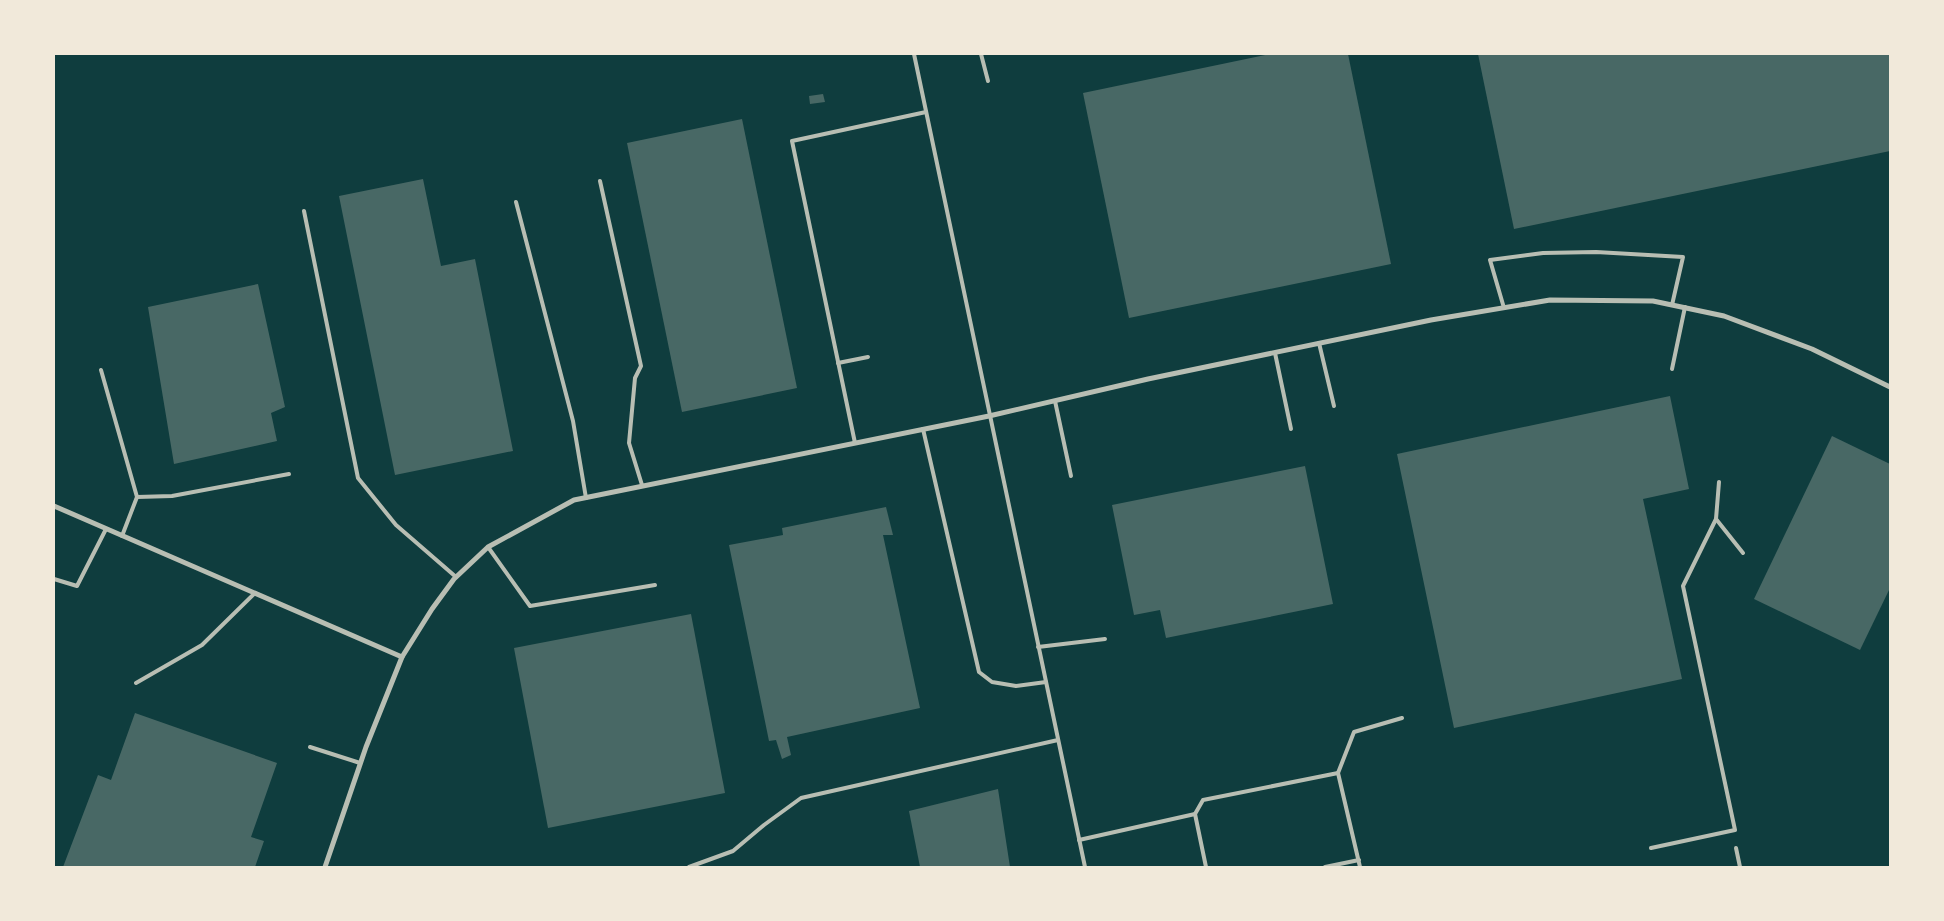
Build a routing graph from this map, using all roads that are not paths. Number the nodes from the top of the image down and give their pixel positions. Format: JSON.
{"nodes":[{"id":1,"x":914,"y":54,"type":"edge"},
{"id":2,"x":981,"y":54,"type":"edge"},
{"id":3,"x":988,"y":81,"type":"dead end"},
{"id":4,"x":926,"y":112,"type":"junction"},
{"id":5,"x":600,"y":180,"type":"dead end"},
{"id":6,"x":516,"y":202,"type":"dead end"},
{"id":7,"x":304,"y":211,"type":"dead end"},
{"id":8,"x":1672,"y":305,"type":"junction"},
{"id":9,"x":1685,"y":307,"type":"junction"},
{"id":10,"x":1504,"y":308,"type":"junction"},
{"id":11,"x":1319,"y":343,"type":"junction"},
{"id":12,"x":1275,"y":352,"type":"junction"},
{"id":13,"x":868,"y":357,"type":"dead end"},
{"id":14,"x":838,"y":363,"type":"junction"},
{"id":15,"x":1672,"y":369,"type":"dead end"},
{"id":16,"x":101,"y":370,"type":"dead end"},
{"id":17,"x":1890,"y":387,"type":"edge"},
{"id":18,"x":1055,"y":402,"type":"junction"},
{"id":19,"x":1334,"y":406,"type":"dead end"},
{"id":20,"x":990,"y":416,"type":"junction"},
{"id":21,"x":923,"y":429,"type":"junction"},
{"id":22,"x":1291,"y":429,"type":"dead end"},
{"id":23,"x":855,"y":443,"type":"junction"},
{"id":24,"x":289,"y":474,"type":"dead end"},
{"id":25,"x":1071,"y":476,"type":"dead end"},
{"id":26,"x":1719,"y":482,"type":"dead end"},
{"id":27,"x":642,"y":485,"type":"junction"},
{"id":28,"x":137,"y":497,"type":"junction"},
{"id":29,"x":586,"y":498,"type":"junction"},
{"id":30,"x":54,"y":506,"type":"edge"},
{"id":31,"x":1716,"y":519,"type":"junction"},
{"id":32,"x":106,"y":529,"type":"junction"},
{"id":33,"x":122,"y":536,"type":"junction"},
{"id":34,"x":488,"y":547,"type":"junction"},
{"id":35,"x":1743,"y":553,"type":"dead end"},
{"id":36,"x":456,"y":578,"type":"junction"},
{"id":37,"x":54,"y":579,"type":"edge"},
{"id":38,"x":655,"y":585,"type":"dead end"},
{"id":39,"x":255,"y":594,"type":"junction"},
{"id":40,"x":1105,"y":639,"type":"dead end"},
{"id":41,"x":1038,"y":647,"type":"junction"},
{"id":42,"x":402,"y":657,"type":"junction"},
{"id":43,"x":1046,"y":682,"type":"junction"},
{"id":44,"x":136,"y":683,"type":"dead end"},
{"id":45,"x":1402,"y":718,"type":"dead end"},
{"id":46,"x":1058,"y":740,"type":"junction"},
{"id":47,"x":310,"y":747,"type":"dead end"},
{"id":48,"x":360,"y":763,"type":"junction"},
{"id":49,"x":1338,"y":773,"type":"junction"},
{"id":50,"x":1195,"y":814,"type":"junction"},
{"id":51,"x":1079,"y":840,"type":"junction"},
{"id":52,"x":1651,"y":848,"type":"dead end"},
{"id":53,"x":1736,"y":848,"type":"dead end"},
{"id":54,"x":1359,"y":860,"type":"junction"},
{"id":55,"x":325,"y":867,"type":"edge"},
{"id":56,"x":689,"y":867,"type":"edge"},
{"id":57,"x":1085,"y":867,"type":"edge"},
{"id":58,"x":1206,"y":867,"type":"edge"},
{"id":59,"x":1325,"y":867,"type":"edge"},
{"id":60,"x":1360,"y":867,"type":"edge"},
{"id":61,"x":1740,"y":867,"type":"edge"}],
"edges":[{"from":1,"to":4,"type":"lane"},
{"from":2,"to":3,"type":"lane"},
{"from":4,"to":14,"type":"lane"},
{"from":4,"to":20,"type":"lane"},
{"from":5,"to":27,"type":"lane"},
{"from":6,"to":29,"type":"lane"},
{"from":7,"to":36,"type":"lane"},
{"from":8,"to":9,"type":"street"},
{"from":8,"to":10,"type":"street"},
{"from":8,"to":10,"type":"lane"},
{"from":9,"to":15,"type":"lane"},
{"from":9,"to":17,"type":"street"},
{"from":10,"to":11,"type":"street"},
{"from":11,"to":12,"type":"street"},
{"from":11,"to":19,"type":"lane"},
{"from":12,"to":18,"type":"street"},
{"from":12,"to":22,"type":"lane"},
{"from":13,"to":14,"type":"lane"},
{"from":14,"to":23,"type":"lane"},
{"from":16,"to":28,"type":"lane"},
{"from":18,"to":20,"type":"street"},
{"from":18,"to":25,"type":"lane"},
{"from":20,"to":21,"type":"street"},
{"from":20,"to":41,"type":"lane"},
{"from":21,"to":23,"type":"street"},
{"from":21,"to":43,"type":"lane"},
{"from":23,"to":27,"type":"street"},
{"from":24,"to":28,"type":"lane"},
{"from":26,"to":31,"type":"lane"},
{"from":27,"to":29,"type":"street"},
{"from":28,"to":33,"type":"lane"},
{"from":29,"to":34,"type":"street"},
{"from":30,"to":32,"type":"street"},
{"from":31,"to":35,"type":"lane"},
{"from":31,"to":52,"type":"lane"},
{"from":32,"to":33,"type":"street"},
{"from":32,"to":37,"type":"lane"},
{"from":33,"to":39,"type":"street"},
{"from":34,"to":36,"type":"street"},
{"from":34,"to":38,"type":"lane"},
{"from":36,"to":42,"type":"street"},
{"from":39,"to":42,"type":"street"},
{"from":39,"to":44,"type":"lane"},
{"from":40,"to":41,"type":"lane"},
{"from":41,"to":43,"type":"lane"},
{"from":42,"to":48,"type":"street"},
{"from":43,"to":46,"type":"lane"},
{"from":45,"to":49,"type":"lane"},
{"from":46,"to":51,"type":"lane"},
{"from":46,"to":56,"type":"lane"},
{"from":47,"to":48,"type":"lane"},
{"from":48,"to":55,"type":"street"},
{"from":49,"to":50,"type":"lane"},
{"from":49,"to":54,"type":"lane"},
{"from":50,"to":51,"type":"lane"},
{"from":50,"to":58,"type":"lane"},
{"from":51,"to":57,"type":"lane"},
{"from":53,"to":61,"type":"lane"},
{"from":54,"to":59,"type":"lane"},
{"from":54,"to":60,"type":"lane"}]}
